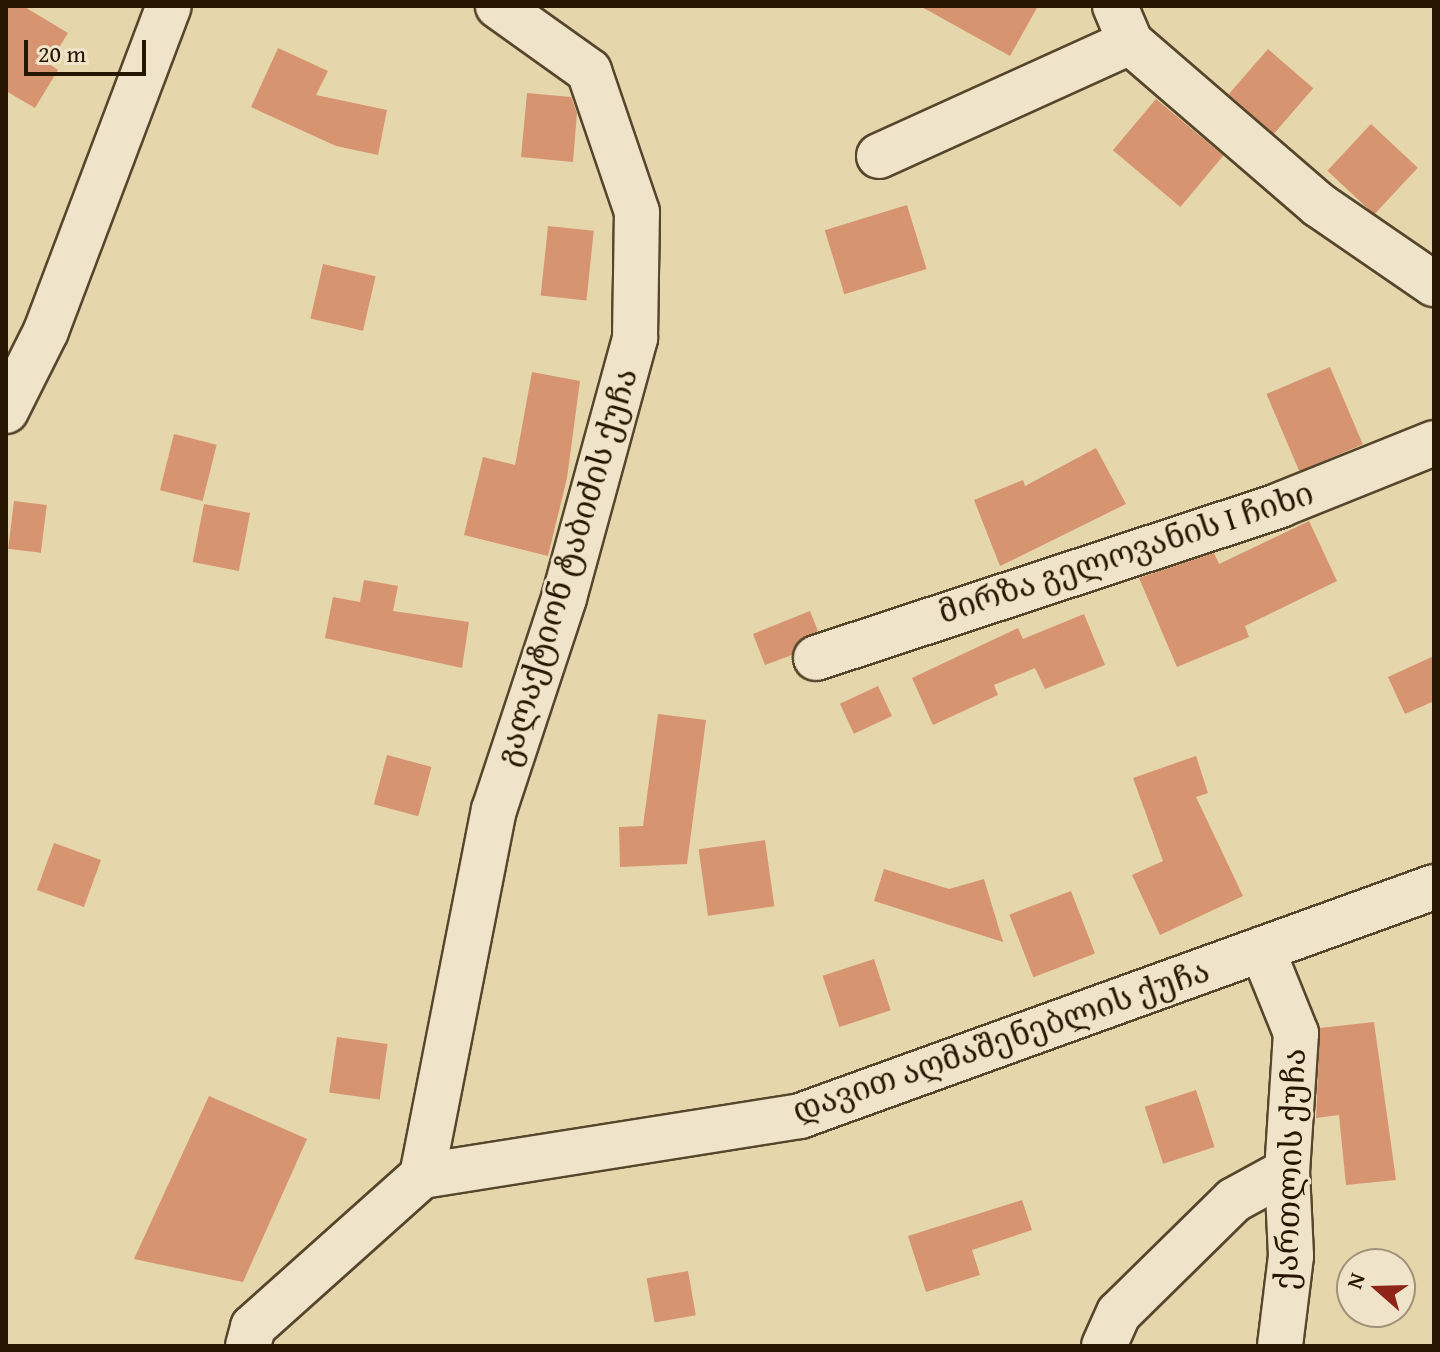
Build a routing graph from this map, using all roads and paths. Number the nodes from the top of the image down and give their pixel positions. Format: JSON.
{"nodes":[{"id":1,"x":169,"y":6,"type":"edge"},
{"id":2,"x":498,"y":6,"type":"edge"},
{"id":3,"x":1123,"y":24,"type":"edge"},
{"id":4,"x":879,"y":156,"type":"dead end"},
{"id":5,"x":1434,"y":284,"type":"edge"},
{"id":6,"x":6,"y":411,"type":"edge"},
{"id":7,"x":1434,"y":443,"type":"edge"},
{"id":8,"x":816,"y":658,"type":"dead end"},
{"id":9,"x":1434,"y":887,"type":"edge"},
{"id":10,"x":1262,"y":949,"type":"junction"},
{"id":11,"x":1287,"y":1171,"type":"junction"},
{"id":12,"x":422,"y":1176,"type":"junction"},
{"id":13,"x":248,"y":1346,"type":"edge"},
{"id":14,"x":1104,"y":1346,"type":"edge"},
{"id":15,"x":1280,"y":1346,"type":"edge"}],
"edges":[{"from":1,"to":6,"type":"street"},
{"from":2,"to":12,"type":"street","name":"გალაქტიონ ტაბიძის ქუჩა"},
{"from":3,"to":4,"type":"street"},
{"from":3,"to":5,"type":"street"},
{"from":7,"to":8,"type":"street","name":"მირზა გელოვანის I ჩიხი"},
{"from":9,"to":10,"type":"street","name":"დავით აღმაშენებლის ქუჩა"},
{"from":10,"to":11,"type":"street","name":"ქართლის ქუჩა"},
{"from":10,"to":12,"type":"street","name":"დავით აღმაშენებლის ქუჩა"},
{"from":11,"to":14,"type":"street"},
{"from":11,"to":15,"type":"street","name":"ქართლის ქუჩა"},
{"from":12,"to":13,"type":"street"}]}
